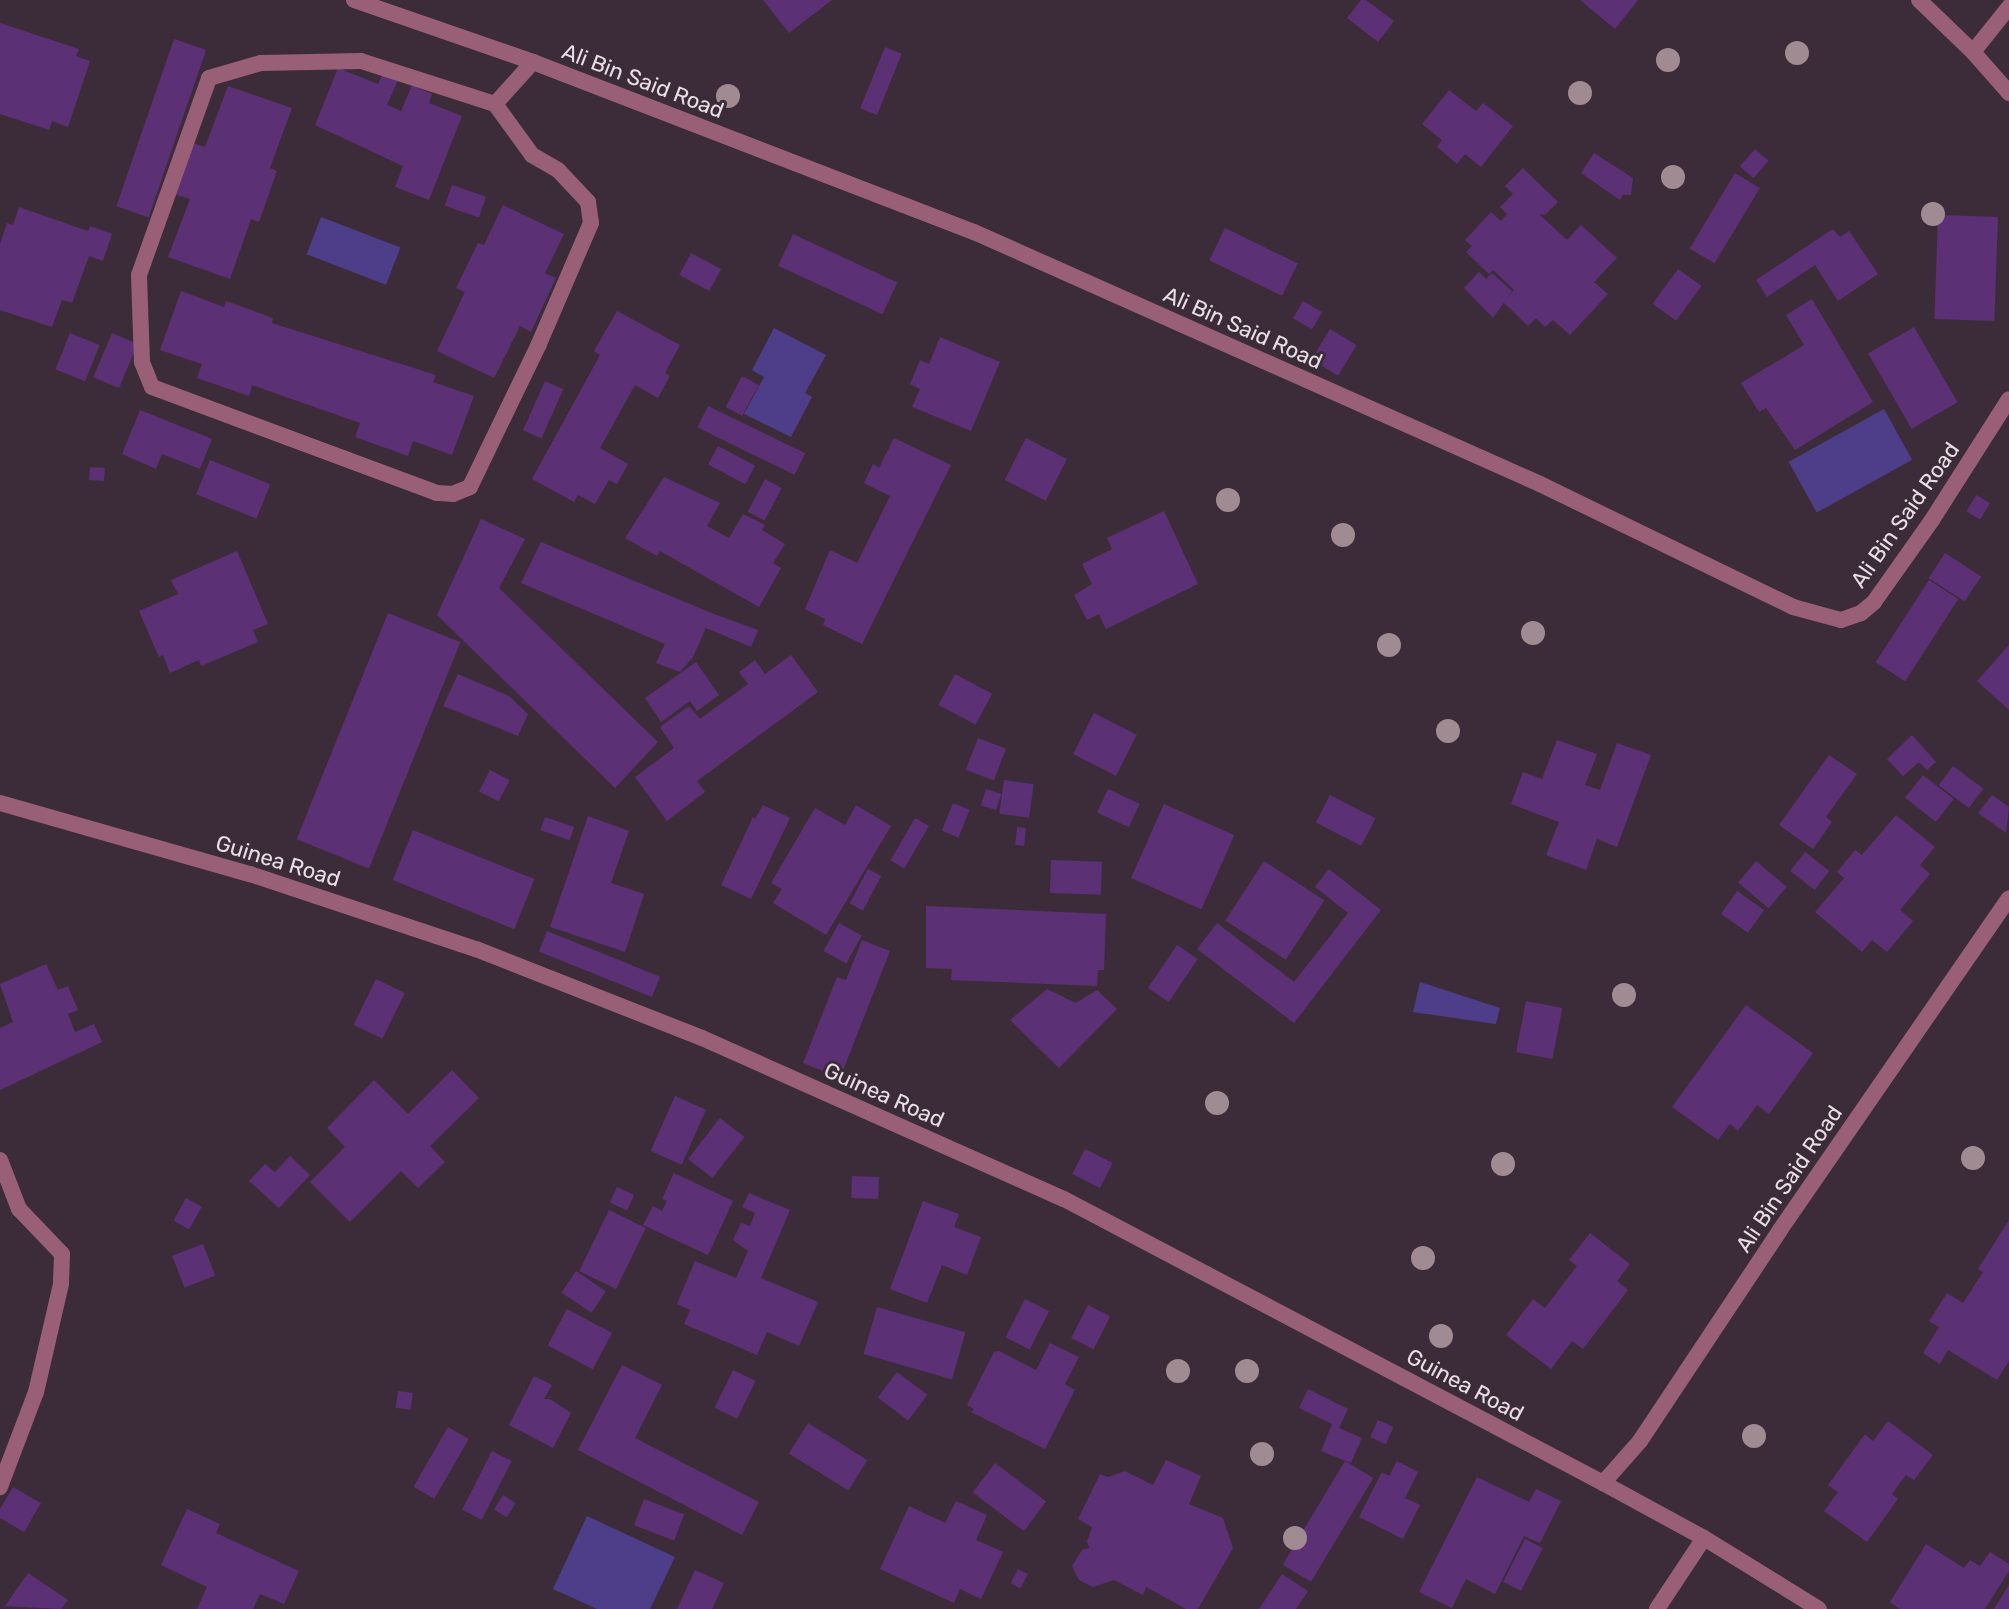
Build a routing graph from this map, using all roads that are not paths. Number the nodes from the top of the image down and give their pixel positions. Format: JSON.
{"nodes":[{"id":1,"x":354,"y":0,"type":"edge"},
{"id":2,"x":1919,"y":0,"type":"edge"},
{"id":3,"x":2009,"y":7,"type":"edge"},
{"id":4,"x":1973,"y":52,"type":"junction"},
{"id":5,"x":533,"y":62,"type":"junction"},
{"id":6,"x":2009,"y":93,"type":"edge"},
{"id":7,"x":495,"y":104,"type":"junction"},
{"id":8,"x":2009,"y":399,"type":"edge"},
{"id":9,"x":0,"y":803,"type":"edge"},
{"id":10,"x":2009,"y":898,"type":"edge"},
{"id":11,"x":0,"y":1160,"type":"edge"},
{"id":12,"x":1603,"y":1483,"type":"junction"},
{"id":13,"x":0,"y":1487,"type":"edge"},
{"id":14,"x":1704,"y":1538,"type":"junction"},
{"id":15,"x":1657,"y":1609,"type":"edge"},
{"id":16,"x":1819,"y":1609,"type":"edge"}],
"edges":[{"from":1,"to":5,"type":"street","name":"Ali Bin Said Road"},
{"from":2,"to":4,"type":"street"},
{"from":3,"to":4,"type":"street"},
{"from":4,"to":6,"type":"street"},
{"from":5,"to":7,"type":"street"},
{"from":5,"to":8,"type":"street","name":"Ali Bin Said Road"},
{"from":7,"to":7,"type":"street"},
{"from":9,"to":12,"type":"street","name":"Guinea Road"},
{"from":10,"to":12,"type":"street","name":"Ali Bin Said Road"},
{"from":11,"to":13,"type":"street"},
{"from":12,"to":14,"type":"street","name":"Guinea Road"},
{"from":14,"to":15,"type":"street"},
{"from":14,"to":16,"type":"street","name":"Guinea Road"}]}
